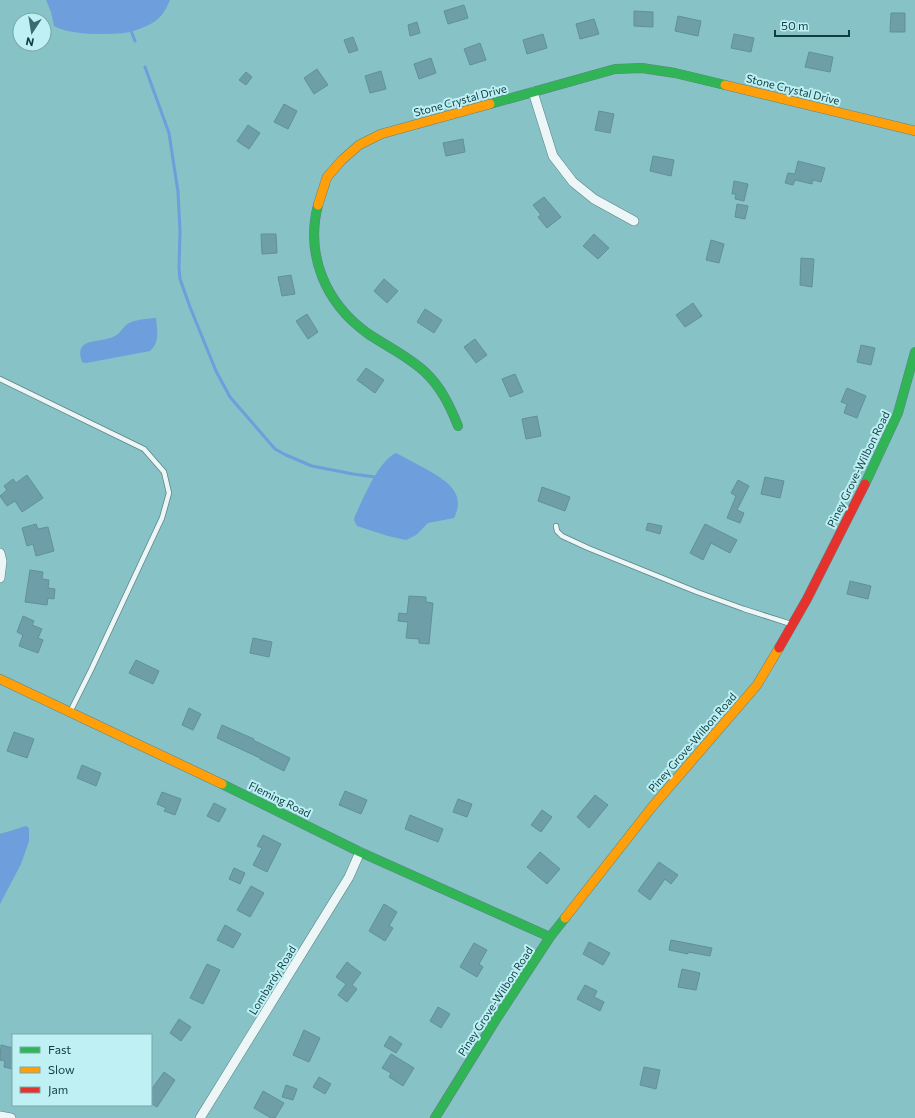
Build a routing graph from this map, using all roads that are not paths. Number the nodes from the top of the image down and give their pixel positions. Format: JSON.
{"nodes":[{"id":1,"x":533,"y":92,"type":"junction"},
{"id":2,"x":915,"y":131,"type":"edge"},
{"id":3,"x":634,"y":221,"type":"dead end"},
{"id":4,"x":915,"y":352,"type":"edge"},
{"id":5,"x":913,"y":365,"type":"edge"},
{"id":6,"x":0,"y":379,"type":"edge"},
{"id":7,"x":458,"y":426,"type":"dead end"},
{"id":8,"x":556,"y":526,"type":"dead end"},
{"id":9,"x":0,"y":553,"type":"edge"},
{"id":10,"x":0,"y":578,"type":"edge"},
{"id":11,"x":792,"y":624,"type":"junction"},
{"id":12,"x":0,"y":679,"type":"edge"},
{"id":13,"x":70,"y":712,"type":"junction"},
{"id":14,"x":360,"y":852,"type":"junction"},
{"id":15,"x":550,"y":937,"type":"junction"},
{"id":16,"x":0,"y":1116,"type":"edge"},
{"id":17,"x":12,"y":1118,"type":"edge"},
{"id":18,"x":200,"y":1118,"type":"edge"},
{"id":19,"x":435,"y":1118,"type":"edge"}],
"edges":[{"from":1,"to":2,"type":"street","name":"Stone Crystal Drive"},
{"from":1,"to":3,"type":"street"},
{"from":1,"to":7,"type":"street","name":"Stone Crystal Drive"},
{"from":4,"to":5,"type":"street","name":"Piney Grove-Wilbon Road"},
{"from":5,"to":11,"type":"street","name":"Piney Grove-Wilbon Road"},
{"from":6,"to":13,"type":"lane"},
{"from":8,"to":11,"type":"lane"},
{"from":9,"to":10,"type":"street"},
{"from":11,"to":15,"type":"street","name":"Piney Grove-Wilbon Road"},
{"from":12,"to":13,"type":"street","name":"Fleming Road"},
{"from":13,"to":14,"type":"street","name":"Fleming Road"},
{"from":14,"to":15,"type":"street","name":"Fleming Road"},
{"from":14,"to":18,"type":"street","name":"Lombardy Road"},
{"from":15,"to":19,"type":"street","name":"Piney Grove-Wilbon Road"},
{"from":16,"to":17,"type":"street"}]}
